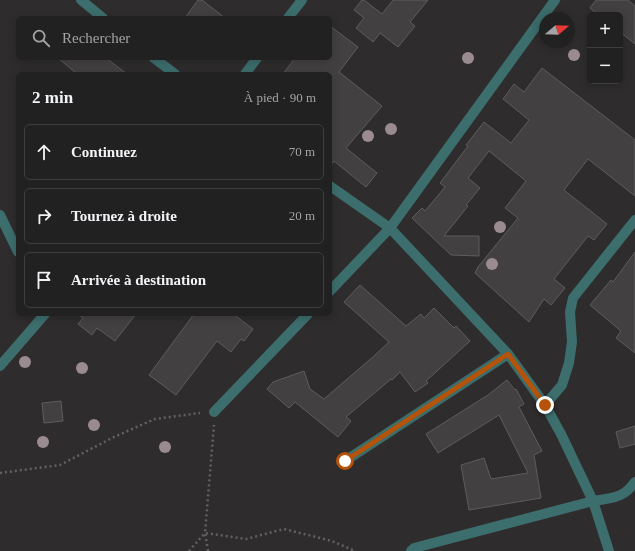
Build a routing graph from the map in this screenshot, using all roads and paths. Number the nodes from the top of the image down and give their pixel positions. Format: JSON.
{"nodes":[{"id":1,"x":82,"y":0,"type":"edge"},
{"id":2,"x":302,"y":0,"type":"edge"},
{"id":3,"x":555,"y":0,"type":"edge"},
{"id":4,"x":101,"y":16,"type":"edge"},
{"id":5,"x":290,"y":16,"type":"edge"},
{"id":6,"x":157,"y":60,"type":"edge"},
{"id":7,"x":256,"y":60,"type":"edge"},
{"id":8,"x":172,"y":72,"type":"edge"},
{"id":9,"x":246,"y":72,"type":"edge"},
{"id":10,"x":332,"y":187,"type":"edge"},
{"id":11,"x":0,"y":215,"type":"edge"},
{"id":12,"x":635,"y":220,"type":"edge"},
{"id":13,"x":390,"y":228,"type":"junction"},
{"id":14,"x":16,"y":248,"type":"edge"},
{"id":15,"x":332,"y":289,"type":"edge"},
{"id":16,"x":43,"y":316,"type":"edge"},
{"id":17,"x":306,"y":316,"type":"edge"},
{"id":18,"x":508,"y":354,"type":"junction"},
{"id":19,"x":0,"y":366,"type":"edge"},
{"id":20,"x":545,"y":405,"type":"junction"},
{"id":21,"x":214,"y":412,"type":"junction"},
{"id":22,"x":345,"y":461,"type":"dead end"},
{"id":23,"x":0,"y":473,"type":"edge"},
{"id":24,"x":635,"y":482,"type":"edge"},
{"id":25,"x":593,"y":501,"type":"junction"},
{"id":26,"x":205,"y":533,"type":"junction"},
{"id":27,"x":189,"y":551,"type":"edge"},
{"id":28,"x":208,"y":551,"type":"edge"},
{"id":29,"x":355,"y":551,"type":"edge"},
{"id":30,"x":411,"y":551,"type":"edge"},
{"id":31,"x":609,"y":551,"type":"edge"}],
"edges":[{"from":1,"to":4,"type":"street"},
{"from":2,"to":5,"type":"street"},
{"from":3,"to":13,"type":"street"},
{"from":6,"to":8,"type":"street"},
{"from":7,"to":9,"type":"street"},
{"from":10,"to":13,"type":"street"},
{"from":11,"to":14,"type":"street"},
{"from":12,"to":20,"type":"street"},
{"from":13,"to":15,"type":"street"},
{"from":13,"to":18,"type":"street"},
{"from":16,"to":19,"type":"street"},
{"from":17,"to":21,"type":"street"},
{"from":18,"to":20,"type":"street"},
{"from":18,"to":22,"type":"street"},
{"from":20,"to":25,"type":"street"},
{"from":21,"to":23,"type":"path"},
{"from":21,"to":26,"type":"path"},
{"from":24,"to":25,"type":"street"},
{"from":25,"to":30,"type":"street"},
{"from":25,"to":31,"type":"street"},
{"from":26,"to":27,"type":"path"},
{"from":26,"to":28,"type":"path"},
{"from":26,"to":29,"type":"path"}]}
